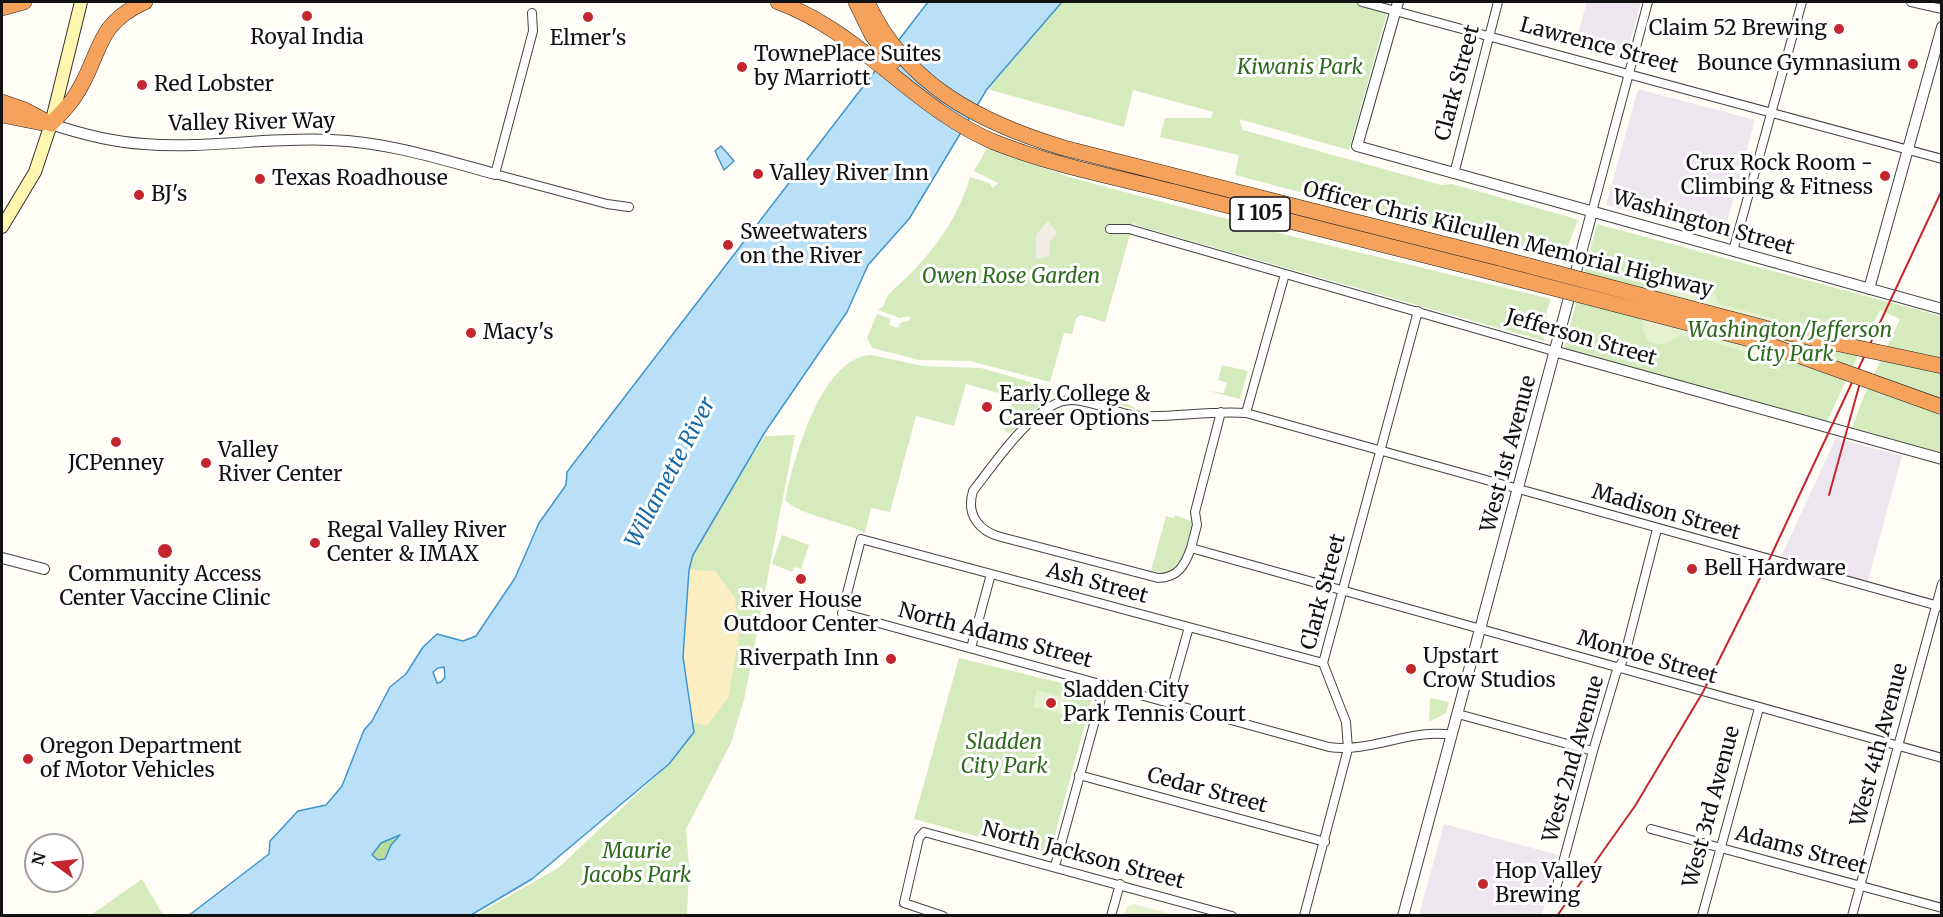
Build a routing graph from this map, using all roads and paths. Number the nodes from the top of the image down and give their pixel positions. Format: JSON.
{"nodes":[{"id":1,"x":24,"y":2,"type":"edge"},
{"id":2,"x":145,"y":2,"type":"edge"},
{"id":3,"x":778,"y":2,"type":"edge"},
{"id":4,"x":855,"y":2,"type":"edge"},
{"id":5,"x":867,"y":2,"type":"edge"},
{"id":6,"x":1362,"y":2,"type":"edge"},
{"id":7,"x":1498,"y":2,"type":"edge"},
{"id":8,"x":1648,"y":2,"type":"edge"},
{"id":9,"x":1802,"y":2,"type":"edge"},
{"id":10,"x":1911,"y":2,"type":"edge"},
{"id":11,"x":1397,"y":6,"type":"edge"},
{"id":12,"x":2,"y":8,"type":"edge"},
{"id":13,"x":80,"y":8,"type":"edge"},
{"id":14,"x":1941,"y":9,"type":"edge"},
{"id":15,"x":532,"y":13,"type":"dead end"},
{"id":16,"x":1941,"y":27,"type":"edge"},
{"id":17,"x":1489,"y":35,"type":"junction"},
{"id":18,"x":1629,"y":73,"type":"junction"},
{"id":19,"x":2,"y":102,"type":"edge"},
{"id":20,"x":1770,"y":112,"type":"junction"},
{"id":21,"x":2,"y":115,"type":"edge"},
{"id":22,"x":51,"y":124,"type":"junction"},
{"id":23,"x":1026,"y":144,"type":"junction"},
{"id":24,"x":1908,"y":150,"type":"junction"},
{"id":25,"x":1941,"y":159,"type":"edge"},
{"id":26,"x":495,"y":174,"type":"junction"},
{"id":27,"x":1454,"y":174,"type":"junction"},
{"id":28,"x":629,"y":207,"type":"dead end"},
{"id":29,"x":1592,"y":212,"type":"junction"},
{"id":30,"x":2,"y":227,"type":"edge"},
{"id":31,"x":1110,"y":229,"type":"dead end"},
{"id":32,"x":1733,"y":251,"type":"junction"},
{"id":33,"x":1285,"y":274,"type":"junction"},
{"id":34,"x":1869,"y":289,"type":"junction"},
{"id":35,"x":1941,"y":309,"type":"edge"},
{"id":36,"x":1418,"y":311,"type":"junction"},
{"id":37,"x":1557,"y":352,"type":"junction"},
{"id":38,"x":1941,"y":366,"type":"edge"},
{"id":39,"x":1941,"y":407,"type":"edge"},
{"id":40,"x":1221,"y":412,"type":"junction"},
{"id":41,"x":1246,"y":413,"type":"junction"},
{"id":42,"x":1381,"y":451,"type":"junction"},
{"id":43,"x":1941,"y":459,"type":"edge"},
{"id":44,"x":1520,"y":490,"type":"junction"},
{"id":45,"x":1658,"y":529,"type":"junction"},
{"id":46,"x":1191,"y":548,"type":"junction"},
{"id":47,"x":2,"y":558,"type":"edge"},
{"id":48,"x":44,"y":570,"type":"dead end"},
{"id":49,"x":991,"y":574,"type":"junction"},
{"id":50,"x":1941,"y":584,"type":"edge"},
{"id":51,"x":1343,"y":591,"type":"junction"},
{"id":52,"x":1939,"y":606,"type":"edge"},
{"id":53,"x":842,"y":613,"type":"joint"},
{"id":54,"x":1189,"y":627,"type":"junction"},
{"id":55,"x":1481,"y":629,"type":"junction"},
{"id":56,"x":971,"y":648,"type":"junction"},
{"id":57,"x":1323,"y":663,"type":"junction"},
{"id":58,"x":1619,"y":669,"type":"junction"},
{"id":59,"x":1104,"y":684,"type":"junction"},
{"id":60,"x":1168,"y":702,"type":"junction"},
{"id":61,"x":1760,"y":708,"type":"junction"},
{"id":62,"x":1458,"y":714,"type":"junction"},
{"id":63,"x":1452,"y":735,"type":"junction"},
{"id":64,"x":1898,"y":746,"type":"junction"},
{"id":65,"x":1348,"y":749,"type":"junction"},
{"id":66,"x":1593,"y":751,"type":"junction"},
{"id":67,"x":1941,"y":758,"type":"edge"},
{"id":68,"x":1079,"y":775,"type":"junction"},
{"id":69,"x":1652,"y":830,"type":"dead end"},
{"id":70,"x":1325,"y":842,"type":"junction"},
{"id":71,"x":1720,"y":848,"type":"junction"},
{"id":72,"x":1055,"y":867,"type":"junction"},
{"id":73,"x":1120,"y":884,"type":"junction"},
{"id":74,"x":1860,"y":886,"type":"junction"},
{"id":75,"x":1554,"y":896,"type":"dead end"},
{"id":76,"x":1941,"y":908,"type":"edge"},
{"id":77,"x":942,"y":915,"type":"edge"},
{"id":78,"x":1111,"y":915,"type":"edge"},
{"id":79,"x":1232,"y":915,"type":"edge"},
{"id":80,"x":1304,"y":915,"type":"edge"},
{"id":81,"x":1403,"y":915,"type":"edge"},
{"id":82,"x":1702,"y":915,"type":"edge"},
{"id":83,"x":1852,"y":915,"type":"edge"}],
"edges":[{"from":1,"to":12,"type":"highway"},
{"from":2,"to":22,"type":"highway"},
{"from":3,"to":23,"type":"highway"},
{"from":4,"to":23,"type":"highway","number":"I 105"},
{"from":5,"to":23,"type":"highway","number":"I 105"},
{"from":6,"to":11,"type":"street","name":"Lawrence Street"},
{"from":7,"to":17,"type":"street","name":"Clark Street"},
{"from":8,"to":18,"type":"street","name":"West 1st Avenue"},
{"from":9,"to":20,"type":"street"},
{"from":10,"to":14,"type":"street"},
{"from":11,"to":17,"type":"street","name":"Lawrence Street"},
{"from":11,"to":27,"type":"street","name":"Washington Street"},
{"from":13,"to":22,"type":"main road"},
{"from":15,"to":26,"type":"street"},
{"from":16,"to":24,"type":"street"},
{"from":17,"to":18,"type":"street","name":"Lawrence Street"},
{"from":17,"to":27,"type":"street","name":"Clark Street"},
{"from":18,"to":20,"type":"street","name":"Lawrence Street"},
{"from":18,"to":29,"type":"street","name":"West 1st Avenue"},
{"from":19,"to":22,"type":"highway"},
{"from":20,"to":24,"type":"street","name":"Lawrence Street"},
{"from":20,"to":32,"type":"street"},
{"from":21,"to":22,"type":"highway"},
{"from":22,"to":26,"type":"street","name":"Valley River Way"},
{"from":22,"to":30,"type":"main road"},
{"from":23,"to":38,"type":"highway","name":"Officer Chris Kilcullen Memorial Highway","number":"I 105","bridge":true},
{"from":23,"to":39,"type":"highway","name":"Officer Chris Kilcullen Memorial Highway","number":"I 105","bridge":true},
{"from":24,"to":25,"type":"street","name":"Lawrence Street"},
{"from":24,"to":34,"type":"street"},
{"from":26,"to":28,"type":"street","name":"Valley River Way"},
{"from":27,"to":29,"type":"street","name":"Washington Street"},
{"from":29,"to":32,"type":"street","name":"Washington Street"},
{"from":29,"to":37,"type":"street","name":"West 1st Avenue"},
{"from":31,"to":33,"type":"street","name":"Jefferson Street"},
{"from":32,"to":34,"type":"street","name":"Washington Street"},
{"from":33,"to":36,"type":"street","name":"Jefferson Street"},
{"from":33,"to":41,"type":"street"},
{"from":34,"to":35,"type":"street","name":"Washington Street"},
{"from":36,"to":37,"type":"street","name":"Jefferson Street"},
{"from":36,"to":42,"type":"street","name":"Clark Street"},
{"from":37,"to":43,"type":"street","name":"Jefferson Street"},
{"from":37,"to":44,"type":"street","name":"West 1st Avenue"},
{"from":40,"to":41,"type":"street","name":"Madison Street"},
{"from":40,"to":46,"type":"street"},
{"from":40,"to":46,"type":"street","name":"Madison Street"},
{"from":41,"to":42,"type":"street","name":"Madison Street"},
{"from":42,"to":44,"type":"street","name":"Madison Street"},
{"from":42,"to":51,"type":"street","name":"Clark Street"},
{"from":44,"to":45,"type":"street","name":"Madison Street"},
{"from":44,"to":55,"type":"street","name":"West 1st Avenue"},
{"from":45,"to":52,"type":"street","name":"Madison Street"},
{"from":45,"to":58,"type":"street","name":"West 2nd Avenue"},
{"from":46,"to":51,"type":"street","name":"Monroe Street"},
{"from":47,"to":48,"type":"street"},
{"from":49,"to":53,"type":"street","name":"Ash Street"},
{"from":49,"to":54,"type":"street","name":"Ash Street"},
{"from":49,"to":56,"type":"street"},
{"from":50,"to":52,"type":"street","name":"West 4th Avenue"},
{"from":51,"to":55,"type":"street","name":"Monroe Street"},
{"from":51,"to":57,"type":"street","name":"Clark Street"},
{"from":52,"to":64,"type":"street","name":"West 4th Avenue"},
{"from":53,"to":56,"type":"street","name":"North Adams Street"},
{"from":54,"to":57,"type":"street","name":"Ash Street"},
{"from":54,"to":60,"type":"street"},
{"from":55,"to":58,"type":"street","name":"Monroe Street"},
{"from":55,"to":62,"type":"street","name":"West 1st Avenue"},
{"from":56,"to":59,"type":"street","name":"North Adams Street"},
{"from":57,"to":65,"type":"street","name":"Clark Street"},
{"from":58,"to":61,"type":"street","name":"Monroe Street"},
{"from":58,"to":66,"type":"street","name":"West 2nd Avenue"},
{"from":59,"to":60,"type":"street","name":"North Adams Street"},
{"from":59,"to":68,"type":"street"},
{"from":60,"to":65,"type":"street","name":"North Adams Street"},
{"from":61,"to":64,"type":"street","name":"Monroe Street"},
{"from":61,"to":71,"type":"street","name":"West 3rd Avenue"},
{"from":62,"to":63,"type":"street","name":"West 1st Avenue"},
{"from":62,"to":66,"type":"street"},
{"from":63,"to":65,"type":"street"},
{"from":63,"to":81,"type":"street","name":"West 1st Avenue"},
{"from":64,"to":67,"type":"street","name":"Monroe Street"},
{"from":64,"to":74,"type":"street","name":"West 4th Avenue"},
{"from":65,"to":70,"type":"street","name":"Clark Street"},
{"from":66,"to":75,"type":"street","name":"West 2nd Avenue"},
{"from":68,"to":70,"type":"street","name":"Cedar Street"},
{"from":68,"to":72,"type":"street"},
{"from":69,"to":71,"type":"street","name":"Adams Street"},
{"from":70,"to":80,"type":"street","name":"Clark Street"},
{"from":71,"to":74,"type":"street","name":"Adams Street"},
{"from":71,"to":82,"type":"street","name":"West 3rd Avenue"},
{"from":72,"to":73,"type":"street","name":"North Jackson Street"},
{"from":72,"to":77,"type":"street","name":"North Jackson Street"},
{"from":73,"to":78,"type":"street"},
{"from":73,"to":79,"type":"street","name":"North Jackson Street"},
{"from":74,"to":76,"type":"street","name":"Adams Street"},
{"from":74,"to":83,"type":"street","name":"West 4th Avenue"}]}
